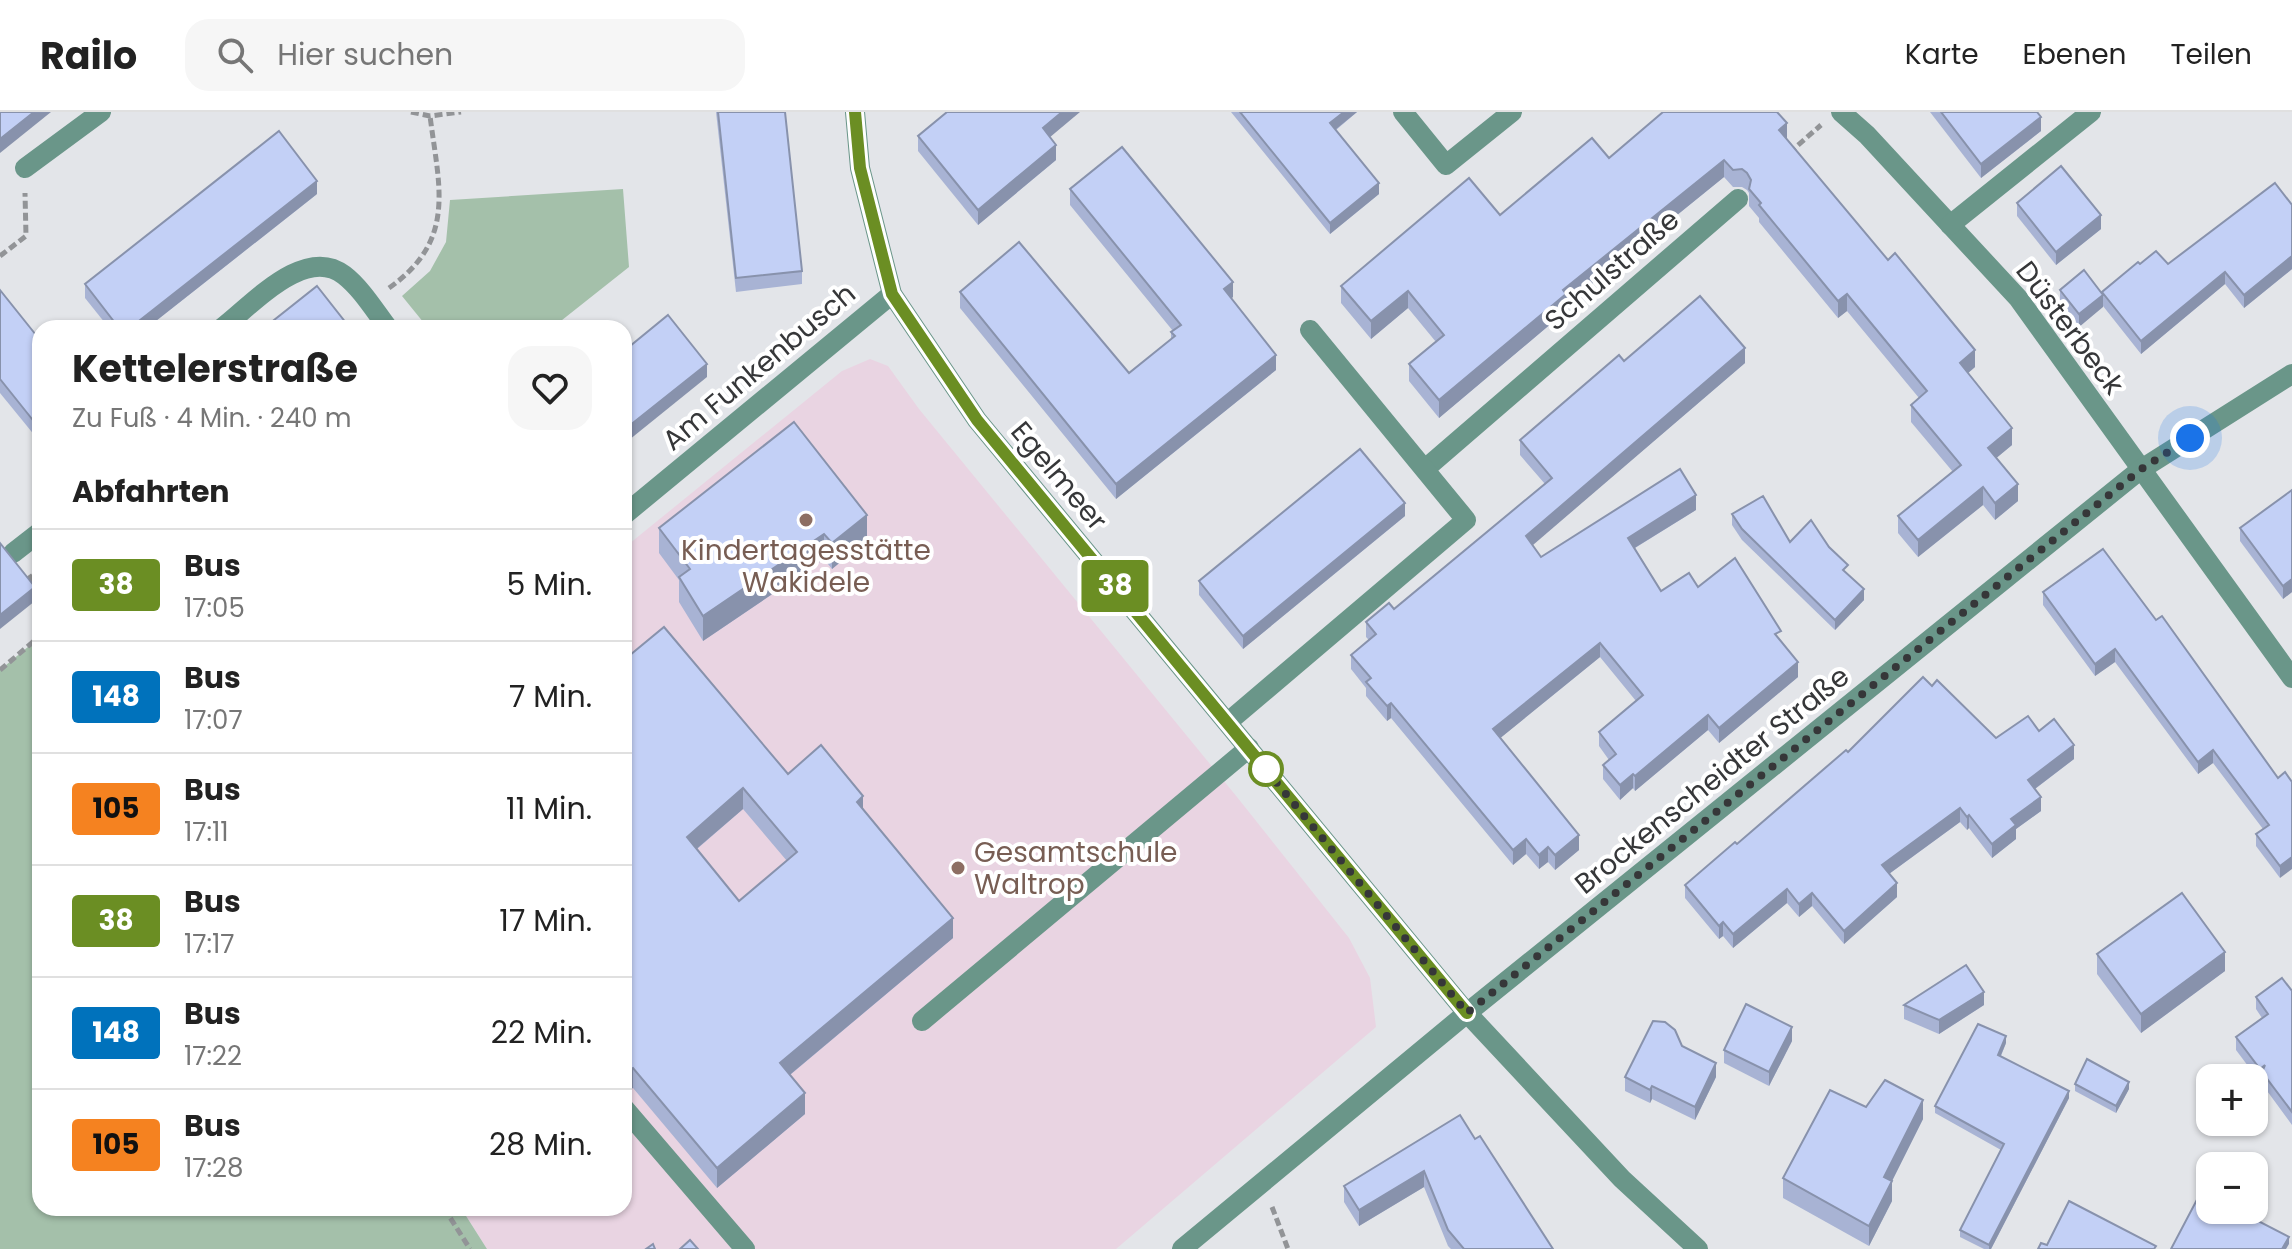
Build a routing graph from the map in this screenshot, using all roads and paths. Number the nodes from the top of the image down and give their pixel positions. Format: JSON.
{"nodes":[{"id":1,"x":101,"y":112,"type":"edge"},
{"id":2,"x":411,"y":112,"type":"edge"},
{"id":3,"x":461,"y":112,"type":"edge"},
{"id":4,"x":855,"y":112,"type":"edge"},
{"id":5,"x":1403,"y":112,"type":"edge"},
{"id":6,"x":1512,"y":112,"type":"edge"},
{"id":7,"x":2091,"y":112,"type":"edge"},
{"id":8,"x":430,"y":116,"type":"junction"},
{"id":9,"x":1833,"y":117,"type":"edge"},
{"id":10,"x":1781,"y":160,"type":"edge"},
{"id":11,"x":25,"y":168,"type":"joint"},
{"id":12,"x":1738,"y":199,"type":"dead end"},
{"id":13,"x":1950,"y":225,"type":"junction"},
{"id":14,"x":0,"y":256,"type":"edge"},
{"id":15,"x":892,"y":294,"type":"junction"},
{"id":16,"x":368,"y":302,"type":"junction"},
{"id":17,"x":232,"y":320,"type":"edge"},
{"id":18,"x":382,"y":320,"type":"edge"},
{"id":19,"x":1310,"y":330,"type":"dead end"},
{"id":20,"x":2292,"y":374,"type":"edge"},
{"id":21,"x":1425,"y":469,"type":"junction"},
{"id":22,"x":2140,"y":470,"type":"junction"},
{"id":23,"x":632,"y":508,"type":"edge"},
{"id":24,"x":32,"y":538,"type":"edge"},
{"id":25,"x":13,"y":553,"type":"edge"},
{"id":26,"x":32,"y":643,"type":"edge"},
{"id":27,"x":0,"y":670,"type":"edge"},
{"id":28,"x":2292,"y":678,"type":"edge"},
{"id":29,"x":1228,"y":722,"type":"junction"},
{"id":30,"x":1249,"y":748,"type":"junction"},
{"id":31,"x":1467,"y":1013,"type":"junction"},
{"id":32,"x":922,"y":1021,"type":"dead end"},
{"id":33,"x":632,"y":1117,"type":"edge"},
{"id":34,"x":1262,"y":1184,"type":"junction"},
{"id":35,"x":449,"y":1216,"type":"edge"},
{"id":36,"x":1696,"y":1248,"type":"edge"},
{"id":37,"x":470,"y":1249,"type":"edge"},
{"id":38,"x":745,"y":1249,"type":"edge"},
{"id":39,"x":1182,"y":1249,"type":"edge"},
{"id":40,"x":1288,"y":1249,"type":"edge"}],
"edges":[{"from":1,"to":11,"type":"street"},
{"from":2,"to":8,"type":"path"},
{"from":3,"to":8,"type":"path"},
{"from":4,"to":15,"type":"street","name":"Egelmeer"},
{"from":5,"to":6,"type":"street"},
{"from":7,"to":13,"type":"street"},
{"from":8,"to":16,"type":"path"},
{"from":9,"to":10,"type":"path"},
{"from":9,"to":13,"type":"street","name":"Düsterbeck"},
{"from":11,"to":14,"type":"path"},
{"from":12,"to":21,"type":"street","name":"Schulstraße"},
{"from":13,"to":22,"type":"street","name":"Düsterbeck"},
{"from":15,"to":23,"type":"street","name":"Am Funkenbusch"},
{"from":15,"to":29,"type":"street","name":"Egelmeer"},
{"from":16,"to":17,"type":"street"},
{"from":16,"to":18,"type":"street"},
{"from":19,"to":21,"type":"street"},
{"from":20,"to":22,"type":"street","name":"Brockenscheidter Straße"},
{"from":21,"to":29,"type":"street"},
{"from":22,"to":28,"type":"street","name":"Düsterbeck"},
{"from":22,"to":31,"type":"street","name":"Brockenscheidter Straße"},
{"from":24,"to":25,"type":"street"},
{"from":26,"to":27,"type":"path"},
{"from":29,"to":30,"type":"street","name":"Egelmeer"},
{"from":30,"to":31,"type":"street","name":"Egelmeer"},
{"from":30,"to":32,"type":"street"},
{"from":31,"to":34,"type":"street","name":"Brockenscheidter Straße"},
{"from":31,"to":36,"type":"street","name":"Egelmeer"},
{"from":33,"to":38,"type":"street"},
{"from":34,"to":39,"type":"street","name":"Brockenscheidter Straße"},
{"from":34,"to":40,"type":"path"},
{"from":35,"to":37,"type":"path"}]}
